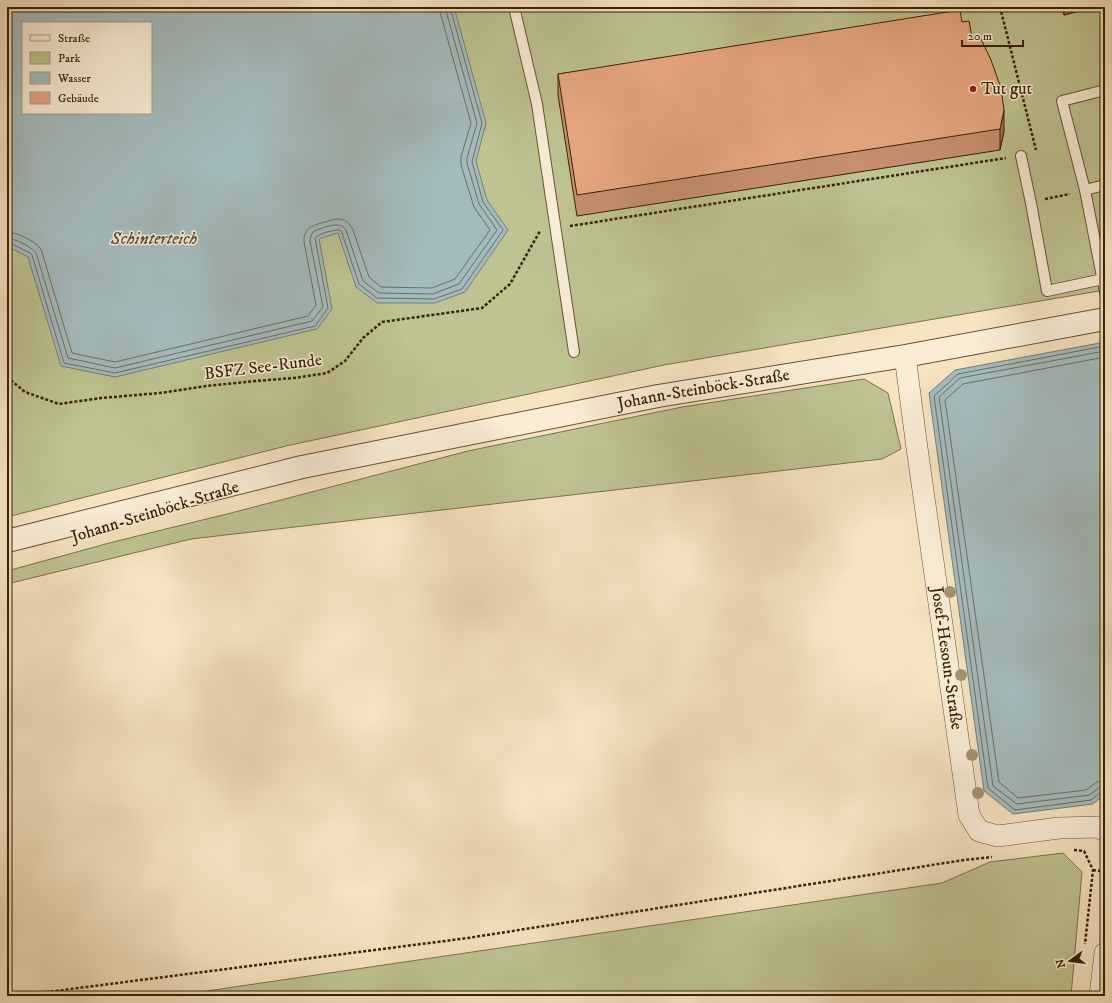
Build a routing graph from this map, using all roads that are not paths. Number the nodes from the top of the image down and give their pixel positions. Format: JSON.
{"nodes":[{"id":1,"x":514,"y":7,"type":"edge"},
{"id":2,"x":1105,"y":90,"type":"edge"},
{"id":3,"x":1020,"y":156,"type":"road end"},
{"id":4,"x":1105,"y":185,"type":"edge"},
{"id":5,"x":1084,"y":190,"type":"junction"},
{"id":6,"x":1103,"y":279,"type":"junction"},
{"id":7,"x":1105,"y":292,"type":"edge"},
{"id":8,"x":1105,"y":319,"type":"edge"},
{"id":9,"x":574,"y":352,"type":"dead end"},
{"id":10,"x":905,"y":356,"type":"junction"},
{"id":11,"x":302,"y":467,"type":"junction"},
{"id":12,"x":7,"y":541,"type":"edge"},
{"id":13,"x":7,"y":556,"type":"edge"},
{"id":14,"x":1103,"y":825,"type":"edge"},
{"id":15,"x":1105,"y":953,"type":"edge"},
{"id":16,"x":1100,"y":996,"type":"edge"}],
"edges":[{"from":1,"to":9,"type":"lane"},
{"from":2,"to":5,"type":"lane"},
{"from":3,"to":6,"type":"lane"},
{"from":4,"to":5,"type":"lane"},
{"from":5,"to":6,"type":"lane"},
{"from":6,"to":7,"type":"lane"},
{"from":8,"to":10,"type":"street","name":"Johann-Steinböck-Straße"},
{"from":10,"to":11,"type":"street","name":"Johann-Steinböck-Straße"},
{"from":10,"to":14,"type":"street","name":"Josef-Hesoun-Straße"},
{"from":11,"to":12,"type":"street","name":"Johann-Steinböck-Straße"},
{"from":11,"to":13,"type":"street","name":"Johann-Steinböck-Straße"},
{"from":15,"to":16,"type":"street"}]}
